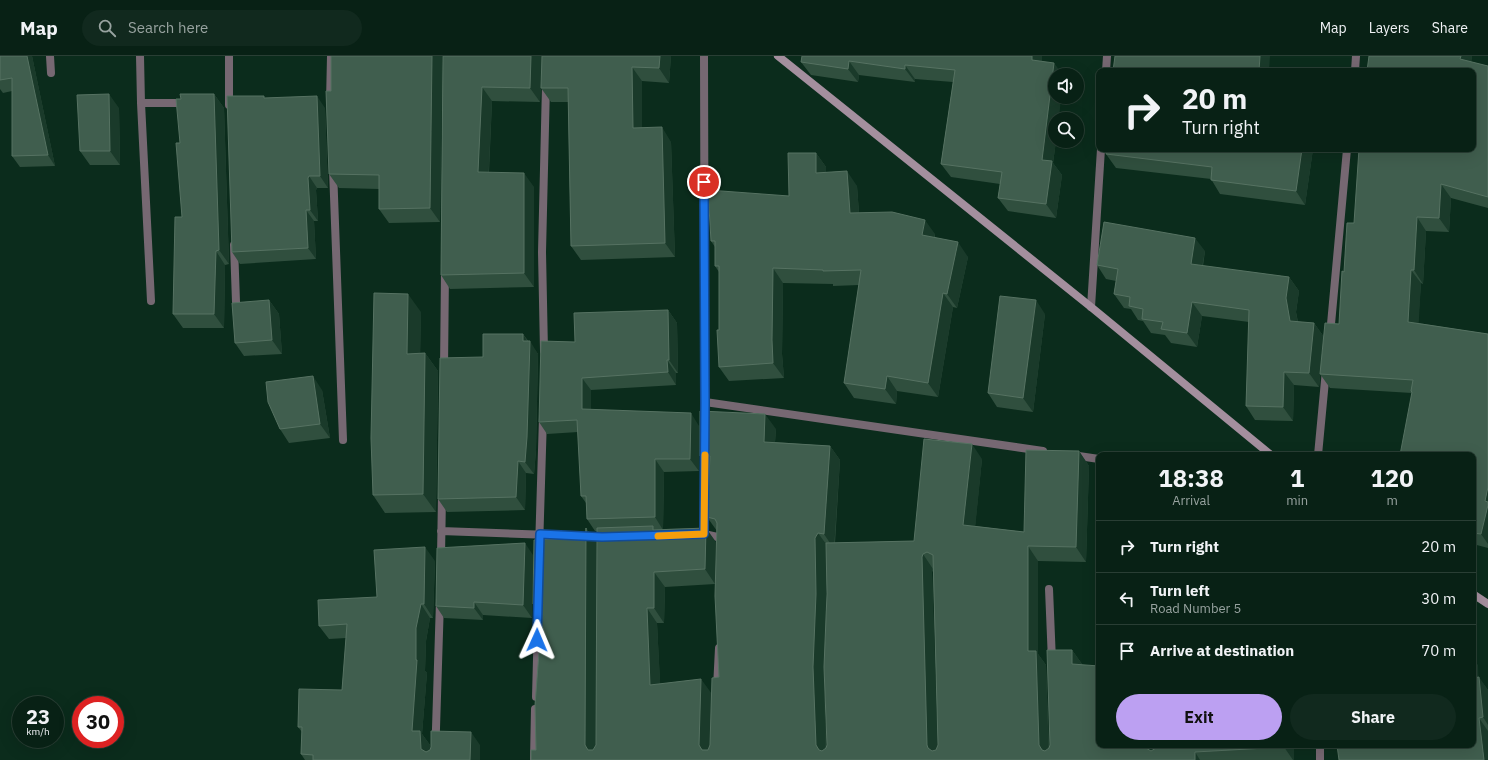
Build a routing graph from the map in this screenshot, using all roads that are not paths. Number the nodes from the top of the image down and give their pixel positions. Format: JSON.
{"nodes":[{"id":1,"x":50,"y":56,"type":"edge"},
{"id":2,"x":140,"y":56,"type":"edge"},
{"id":3,"x":229,"y":56,"type":"edge"},
{"id":4,"x":332,"y":56,"type":"edge"},
{"id":5,"x":704,"y":56,"type":"edge"},
{"id":6,"x":778,"y":56,"type":"edge"},
{"id":7,"x":1107,"y":56,"type":"edge"},
{"id":8,"x":1356,"y":56,"type":"edge"},
{"id":9,"x":1106,"y":68,"type":"edge"},
{"id":10,"x":1355,"y":68,"type":"edge"},
{"id":11,"x":50,"y":72,"type":"dead end"},
{"id":12,"x":546,"y":78,"type":"edge"},
{"id":13,"x":192,"y":102,"type":"edge"},
{"id":14,"x":141,"y":103,"type":"junction"},
{"id":15,"x":328,"y":105,"type":"edge"},
{"id":16,"x":230,"y":117,"type":"edge"},
{"id":17,"x":1101,"y":152,"type":"edge"},
{"id":18,"x":1347,"y":152,"type":"edge"},
{"id":19,"x":332,"y":157,"type":"edge"},
{"id":20,"x":234,"y":240,"type":"edge"},
{"id":21,"x":445,"y":262,"type":"edge"},
{"id":22,"x":150,"y":301,"type":"dead end"},
{"id":23,"x":236,"y":302,"type":"edge"},
{"id":24,"x":1091,"y":307,"type":"junction"},
{"id":25,"x":1328,"y":345,"type":"edge"},
{"id":26,"x":544,"y":360,"type":"edge"},
{"id":27,"x":1327,"y":361,"type":"edge"},
{"id":28,"x":444,"y":380,"type":"edge"},
{"id":29,"x":705,"y":402,"type":"junction"},
{"id":30,"x":543,"y":408,"type":"edge"},
{"id":31,"x":343,"y":440,"type":"dead end"},
{"id":32,"x":1052,"y":452,"type":"edge"},
{"id":33,"x":1267,"y":452,"type":"edge"},
{"id":34,"x":1318,"y":452,"type":"edge"},
{"id":35,"x":1068,"y":455,"type":"edge"},
{"id":36,"x":1096,"y":459,"type":"edge"},
{"id":37,"x":442,"y":483,"type":"edge"},
{"id":38,"x":441,"y":531,"type":"junction"},
{"id":39,"x":540,"y":534,"type":"junction"},
{"id":40,"x":617,"y":537,"type":"edge"},
{"id":41,"x":721,"y":554,"type":"edge"},
{"id":42,"x":539,"y":558,"type":"edge"},
{"id":43,"x":440,"y":562,"type":"edge"},
{"id":44,"x":1049,"y":589,"type":"dead end"},
{"id":45,"x":440,"y":594,"type":"edge"},
{"id":46,"x":1476,"y":596,"type":"edge"},
{"id":47,"x":1488,"y":604,"type":"edge"},
{"id":48,"x":538,"y":612,"type":"edge"},
{"id":49,"x":719,"y":641,"type":"edge"},
{"id":50,"x":1052,"y":667,"type":"edge"},
{"id":51,"x":717,"y":696,"type":"edge"},
{"id":52,"x":1320,"y":748,"type":"edge"},
{"id":53,"x":436,"y":760,"type":"edge"},
{"id":54,"x":534,"y":760,"type":"edge"},
{"id":55,"x":1320,"y":760,"type":"edge"}],
"edges":[{"from":1,"to":11,"type":"street"},
{"from":2,"to":14,"type":"street"},
{"from":3,"to":16,"type":"street"},
{"from":4,"to":15,"type":"street"},
{"from":5,"to":29,"type":"street"},
{"from":6,"to":24,"type":"street"},
{"from":7,"to":9,"type":"street"},
{"from":8,"to":10,"type":"street"},
{"from":12,"to":26,"type":"street"},
{"from":13,"to":14,"type":"street"},
{"from":14,"to":22,"type":"street"},
{"from":17,"to":24,"type":"street"},
{"from":18,"to":25,"type":"street"},
{"from":19,"to":31,"type":"street"},
{"from":20,"to":23,"type":"street"},
{"from":21,"to":28,"type":"street"},
{"from":24,"to":33,"type":"street"},
{"from":27,"to":34,"type":"street"},
{"from":29,"to":32,"type":"street"},
{"from":29,"to":41,"type":"street"},
{"from":30,"to":39,"type":"street"},
{"from":35,"to":36,"type":"street"},
{"from":37,"to":38,"type":"street"},
{"from":38,"to":39,"type":"street"},
{"from":38,"to":43,"type":"street"},
{"from":39,"to":40,"type":"street"},
{"from":39,"to":42,"type":"street"},
{"from":44,"to":50,"type":"street"},
{"from":45,"to":53,"type":"street"},
{"from":46,"to":47,"type":"street"},
{"from":48,"to":54,"type":"street"},
{"from":49,"to":51,"type":"street"},
{"from":52,"to":55,"type":"street"}]}
